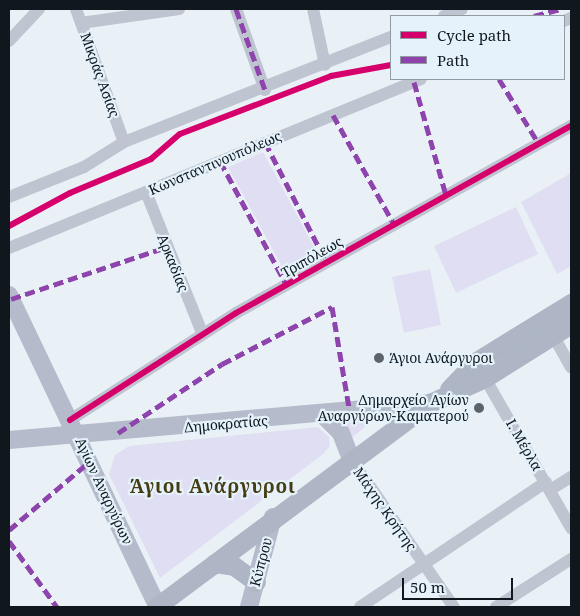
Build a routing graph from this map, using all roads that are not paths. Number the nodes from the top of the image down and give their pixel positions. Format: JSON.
{"nodes":[{"id":1,"x":40,"y":9,"type":"edge"},
{"id":2,"x":76,"y":9,"type":"edge"},
{"id":3,"x":179,"y":9,"type":"edge"},
{"id":4,"x":236,"y":9,"type":"edge"},
{"id":5,"x":313,"y":9,"type":"edge"},
{"id":6,"x":462,"y":9,"type":"edge"},
{"id":7,"x":447,"y":15,"type":"edge"},
{"id":8,"x":81,"y":23,"type":"junction"},
{"id":9,"x":390,"y":37,"type":"edge"},
{"id":10,"x":9,"y":41,"type":"edge"},
{"id":11,"x":325,"y":65,"type":"junction"},
{"id":12,"x":419,"y":80,"type":"edge"},
{"id":13,"x":265,"y":90,"type":"junction"},
{"id":14,"x":571,"y":126,"type":"edge"},
{"id":15,"x":124,"y":142,"type":"junction"},
{"id":16,"x":146,"y":192,"type":"junction"},
{"id":17,"x":9,"y":197,"type":"edge"},
{"id":18,"x":9,"y":248,"type":"edge"},
{"id":19,"x":9,"y":295,"type":"edge"},
{"id":20,"x":571,"y":302,"type":"edge"},
{"id":21,"x":571,"y":324,"type":"edge"},
{"id":22,"x":202,"y":333,"type":"junction"},
{"id":23,"x":554,"y":335,"type":"junction"},
{"id":24,"x":571,"y":368,"type":"edge"},
{"id":25,"x":480,"y":370,"type":"junction"},
{"id":26,"x":435,"y":400,"type":"junction"},
{"id":27,"x":324,"y":416,"type":"junction"},
{"id":28,"x":74,"y":428,"type":"junction"},
{"id":29,"x":9,"y":440,"type":"edge"},
{"id":30,"x":351,"y":459,"type":"junction"},
{"id":31,"x":571,"y":477,"type":"edge"},
{"id":32,"x":548,"y":486,"type":"junction"},
{"id":33,"x":273,"y":517,"type":"junction"},
{"id":34,"x":571,"y":528,"type":"edge"},
{"id":35,"x":571,"y":559,"type":"edge"},
{"id":36,"x":215,"y":563,"type":"junction"},
{"id":37,"x":423,"y":563,"type":"junction"},
{"id":38,"x":256,"y":582,"type":"junction"},
{"id":39,"x":158,"y":607,"type":"edge"},
{"id":40,"x":249,"y":607,"type":"edge"},
{"id":41,"x":360,"y":607,"type":"edge"},
{"id":42,"x":454,"y":607,"type":"edge"},
{"id":43,"x":496,"y":607,"type":"edge"}],
"edges":[{"from":1,"to":10,"type":"street"},
{"from":2,"to":8,"type":"street","name":"Μικράς Ασίας"},
{"from":3,"to":8,"type":"street"},
{"from":4,"to":13,"type":"street"},
{"from":5,"to":11,"type":"street"},
{"from":6,"to":7,"type":"street"},
{"from":8,"to":15,"type":"street","name":"Μικράς Ασίας"},
{"from":9,"to":11,"type":"street"},
{"from":11,"to":13,"type":"street"},
{"from":12,"to":16,"type":"street","name":"Κωνσταντινουπόλεως"},
{"from":13,"to":15,"type":"street"},
{"from":14,"to":22,"type":"street","name":"Τριπόλεως"},
{"from":15,"to":17,"type":"street"},
{"from":16,"to":18,"type":"street","name":"Κωνσταντινουπόλεως"},
{"from":16,"to":22,"type":"street","name":"Αρκαδίας"},
{"from":19,"to":28,"type":"main road","name":"Αγίων Αναργύρων"},
{"from":20,"to":25,"type":"main road","name":"Δημοκρατίας"},
{"from":21,"to":23,"type":"main road","name":"Δημοκρατίας"},
{"from":22,"to":28,"type":"street","name":"Τριπόλεως"},
{"from":23,"to":24,"type":"street"},
{"from":23,"to":25,"type":"main road","name":"Δημοκρατίας"},
{"from":25,"to":26,"type":"main road","name":"Δημοκρατίας"},
{"from":25,"to":32,"type":"street","name":"Ι. Μέρλα"},
{"from":26,"to":27,"type":"main road","name":"Δημοκρατίας"},
{"from":26,"to":30,"type":"main road"},
{"from":27,"to":28,"type":"main road","name":"Δημοκρατίας"},
{"from":27,"to":30,"type":"main road"},
{"from":28,"to":29,"type":"main road","name":"Δημοκρατίας"},
{"from":28,"to":39,"type":"main road","name":"Αγίων Αναργύρων"},
{"from":30,"to":33,"type":"main road"},
{"from":30,"to":37,"type":"street","name":"Μάχης Κρήτης"},
{"from":31,"to":32,"type":"street"},
{"from":32,"to":34,"type":"street","name":"Ι. Μέρλα"},
{"from":32,"to":37,"type":"street"},
{"from":33,"to":36,"type":"main road"},
{"from":33,"to":38,"type":"main road","name":"Κύπρου"},
{"from":35,"to":43,"type":"street"},
{"from":36,"to":38,"type":"main road"},
{"from":36,"to":39,"type":"main road"},
{"from":37,"to":41,"type":"street"},
{"from":37,"to":42,"type":"street","name":"Μάχης Κρήτης"},
{"from":38,"to":40,"type":"main road","name":"Κύπρου"}]}
